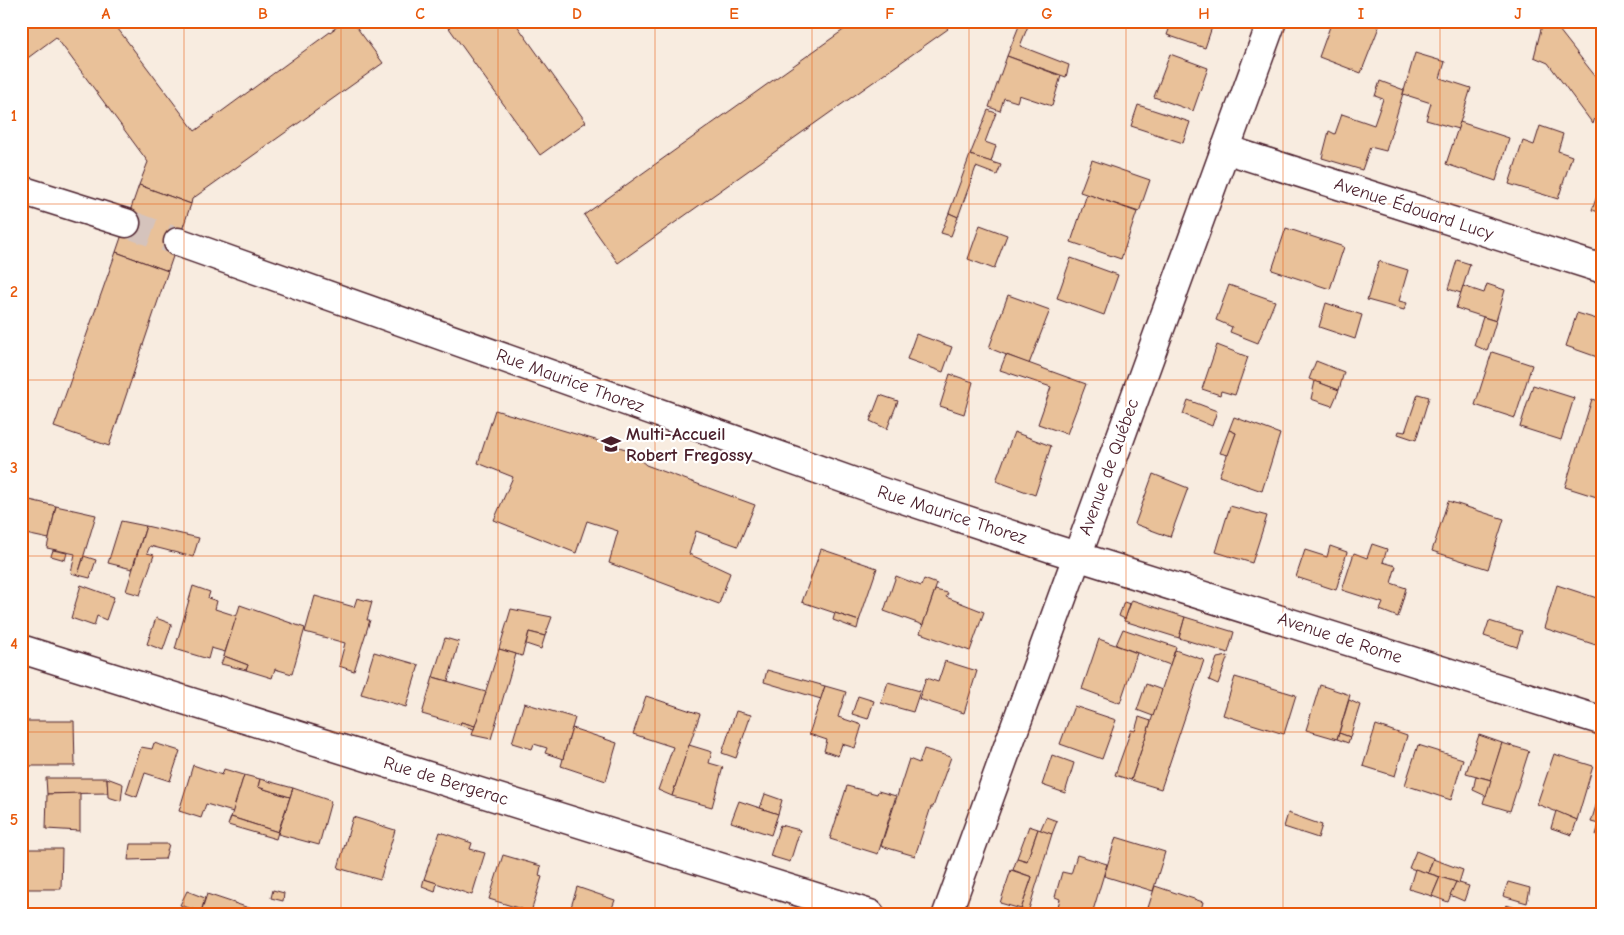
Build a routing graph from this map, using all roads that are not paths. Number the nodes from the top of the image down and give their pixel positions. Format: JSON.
{"nodes":[{"id":1,"x":1272,"y":21,"type":"edge"},
{"id":2,"x":1224,"y":149,"type":"junction"},
{"id":3,"x":21,"y":190,"type":"edge"},
{"id":4,"x":126,"y":223,"type":"tunnel mouth"},
{"id":5,"x":178,"y":242,"type":"tunnel mouth"},
{"id":6,"x":1603,"y":269,"type":"edge"},
{"id":7,"x":1077,"y":555,"type":"junction"},
{"id":8,"x":21,"y":649,"type":"edge"},
{"id":9,"x":1603,"y":721,"type":"edge"},
{"id":10,"x":870,"y":914,"type":"edge"},
{"id":11,"x":946,"y":914,"type":"edge"}],
"edges":[{"from":1,"to":2,"type":"street","name":"Avenue de Québec"},
{"from":2,"to":6,"type":"street","name":"Avenue Édouard Lucy"},
{"from":2,"to":7,"type":"street","name":"Avenue de Québec"},
{"from":3,"to":4,"type":"street"},
{"from":5,"to":7,"type":"street","name":"Rue Maurice Thorez"},
{"from":7,"to":9,"type":"street","name":"Avenue de Rome"},
{"from":7,"to":11,"type":"street","name":"Avenue de Québec"},
{"from":8,"to":10,"type":"street","name":"Rue de Bergerac"}]}
